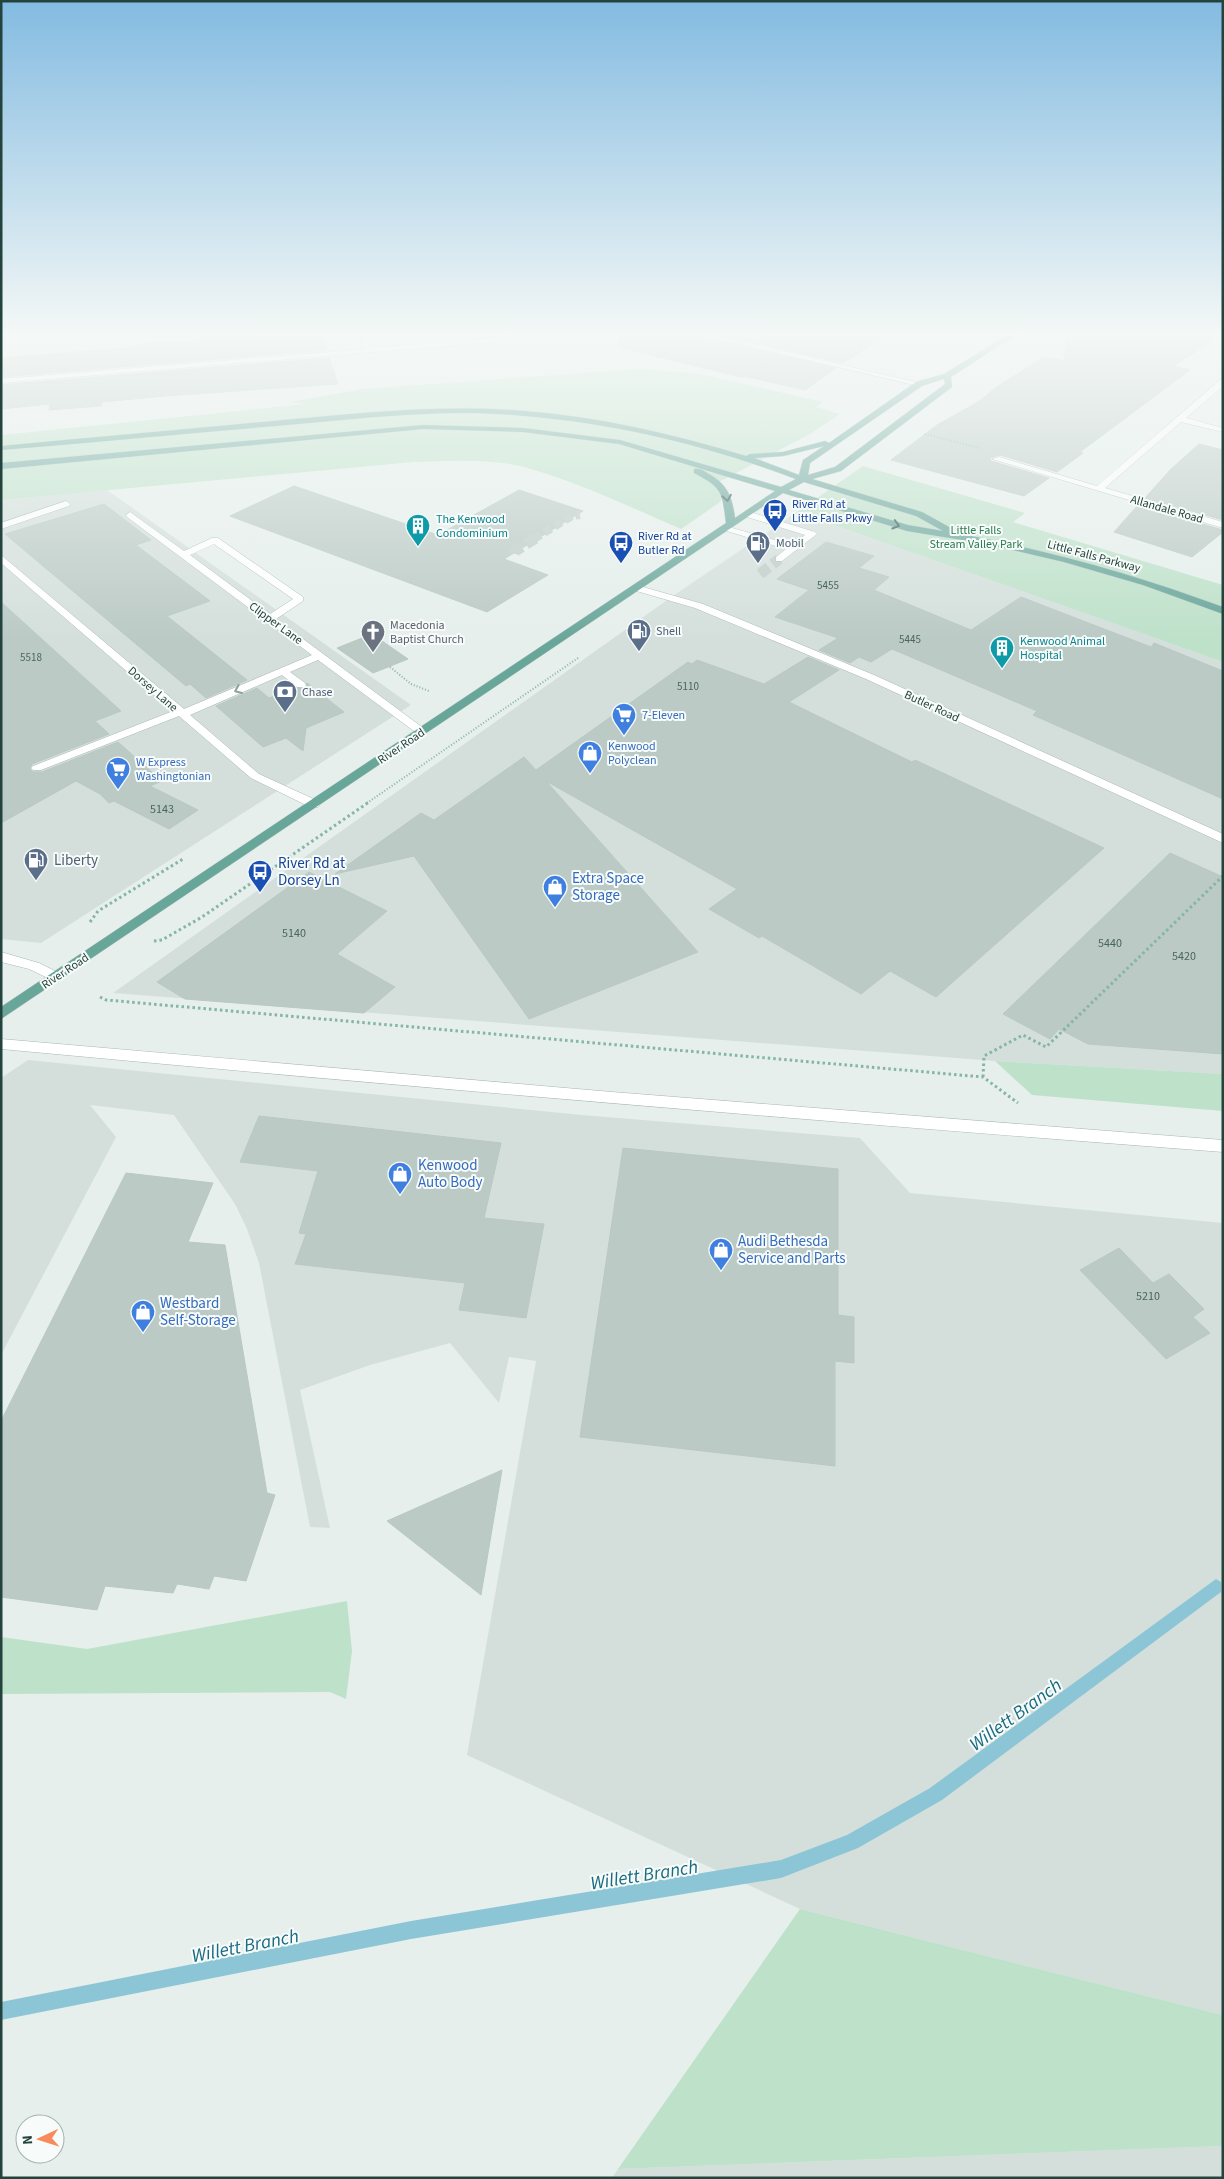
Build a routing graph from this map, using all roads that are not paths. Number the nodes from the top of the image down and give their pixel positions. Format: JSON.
{"nodes":[{"id":1,"x":113,"y":438,"type":"edge"},
{"id":2,"x":307,"y":438,"type":"edge"},
{"id":3,"x":589,"y":438,"type":"edge"},
{"id":4,"x":675,"y":438,"type":"edge"},
{"id":5,"x":841,"y":438,"type":"edge"},
{"id":6,"x":842,"y":438,"type":"edge"},
{"id":7,"x":880,"y":438,"type":"edge"},
{"id":8,"x":1158,"y":438,"type":"edge"},
{"id":9,"x":1,"y":448,"type":"edge"},
{"id":10,"x":660,"y":453,"type":"junction"},
{"id":11,"x":733,"y":455,"type":"junction"},
{"id":12,"x":996,"y":459,"type":"road end"},
{"id":13,"x":1,"y":466,"type":"edge"},
{"id":14,"x":803,"y":479,"type":"junction"},
{"id":15,"x":1098,"y":489,"type":"junction"},
{"id":16,"x":782,"y":490,"type":"junction"},
{"id":17,"x":66,"y":504,"type":"dead end"},
{"id":18,"x":747,"y":514,"type":"junction"},
{"id":19,"x":130,"y":515,"type":"dead end"},
{"id":20,"x":1223,"y":525,"type":"edge"},
{"id":21,"x":1,"y":526,"type":"edge"},
{"id":22,"x":728,"y":527,"type":"junction"},
{"id":23,"x":955,"y":534,"type":"junction"},
{"id":24,"x":793,"y":548,"type":"junction"},
{"id":25,"x":183,"y":555,"type":"junction"},
{"id":26,"x":2,"y":558,"type":"edge"},
{"id":27,"x":779,"y":559,"type":"tunnel mouth"},
{"id":28,"x":636,"y":588,"type":"junction"},
{"id":29,"x":1223,"y":611,"type":"edge"},
{"id":30,"x":270,"y":618,"type":"junction"},
{"id":31,"x":320,"y":656,"type":"junction"},
{"id":32,"x":283,"y":671,"type":"junction"},
{"id":33,"x":301,"y":685,"type":"dead end"},
{"id":34,"x":181,"y":713,"type":"junction"},
{"id":35,"x":422,"y":732,"type":"junction"},
{"id":36,"x":37,"y":768,"type":"dead end"},
{"id":37,"x":314,"y":804,"type":"junction"},
{"id":38,"x":1223,"y":839,"type":"edge"},
{"id":39,"x":1,"y":957,"type":"edge"},
{"id":40,"x":56,"y":977,"type":"junction"},
{"id":41,"x":1,"y":1014,"type":"edge"},
{"id":42,"x":1,"y":1044,"type":"edge"},
{"id":43,"x":1223,"y":1146,"type":"edge"}],
"edges":[{"from":1,"to":9,"type":"main road","name":"Little Falls Parkway"},
{"from":2,"to":13,"type":"main road","name":"Little Falls Parkway"},
{"from":3,"to":10,"type":"main road","name":"Little Falls Parkway"},
{"from":4,"to":11,"type":"main road","name":"Little Falls Parkway"},
{"from":5,"to":11,"type":"main road"},
{"from":6,"to":14,"type":"main road","name":"River Road"},
{"from":7,"to":14,"type":"main road","name":"River Road"},
{"from":8,"to":15,"type":"street"},
{"from":10,"to":16,"type":"main road","name":"Little Falls Parkway"},
{"from":10,"to":22,"type":"main road","one_way":true},
{"from":11,"to":14,"type":"main road","name":"Little Falls Parkway"},
{"from":12,"to":15,"type":"street","name":"Allandale Road"},
{"from":14,"to":16,"type":"main road","name":"River Road"},
{"from":14,"to":23,"type":"main road","name":"Little Falls Parkway"},
{"from":15,"to":20,"type":"street","name":"Allandale Road"},
{"from":16,"to":18,"type":"main road","name":"River Road"},
{"from":16,"to":23,"type":"main road","name":"Little Falls Parkway","one_way":true},
{"from":17,"to":21,"type":"street"},
{"from":18,"to":22,"type":"main road","name":"River Road"},
{"from":18,"to":24,"type":"street"},
{"from":19,"to":25,"type":"street","name":"Clipper Lane"},
{"from":22,"to":24,"type":"street"},
{"from":22,"to":28,"type":"main road","name":"River Road"},
{"from":23,"to":29,"type":"main road","name":"Little Falls Parkway"},
{"from":24,"to":27,"type":"street"},
{"from":25,"to":30,"type":"street","name":"Clipper Lane"},
{"from":25,"to":30,"type":"street"},
{"from":26,"to":34,"type":"street","name":"Dorsey Lane"},
{"from":28,"to":35,"type":"main road","name":"River Road"},
{"from":28,"to":38,"type":"street","name":"Butler Road"},
{"from":30,"to":31,"type":"street","name":"Clipper Lane"},
{"from":31,"to":32,"type":"street"},
{"from":31,"to":35,"type":"street","name":"Clipper Lane"},
{"from":32,"to":33,"type":"street"},
{"from":32,"to":34,"type":"street","one_way":true},
{"from":34,"to":36,"type":"street"},
{"from":34,"to":37,"type":"street","name":"Dorsey Lane"},
{"from":35,"to":37,"type":"main road","name":"River Road"},
{"from":37,"to":40,"type":"main road","name":"River Road"},
{"from":39,"to":40,"type":"street"},
{"from":40,"to":41,"type":"main road","name":"River Road"},
{"from":42,"to":43,"type":"street"}]}
